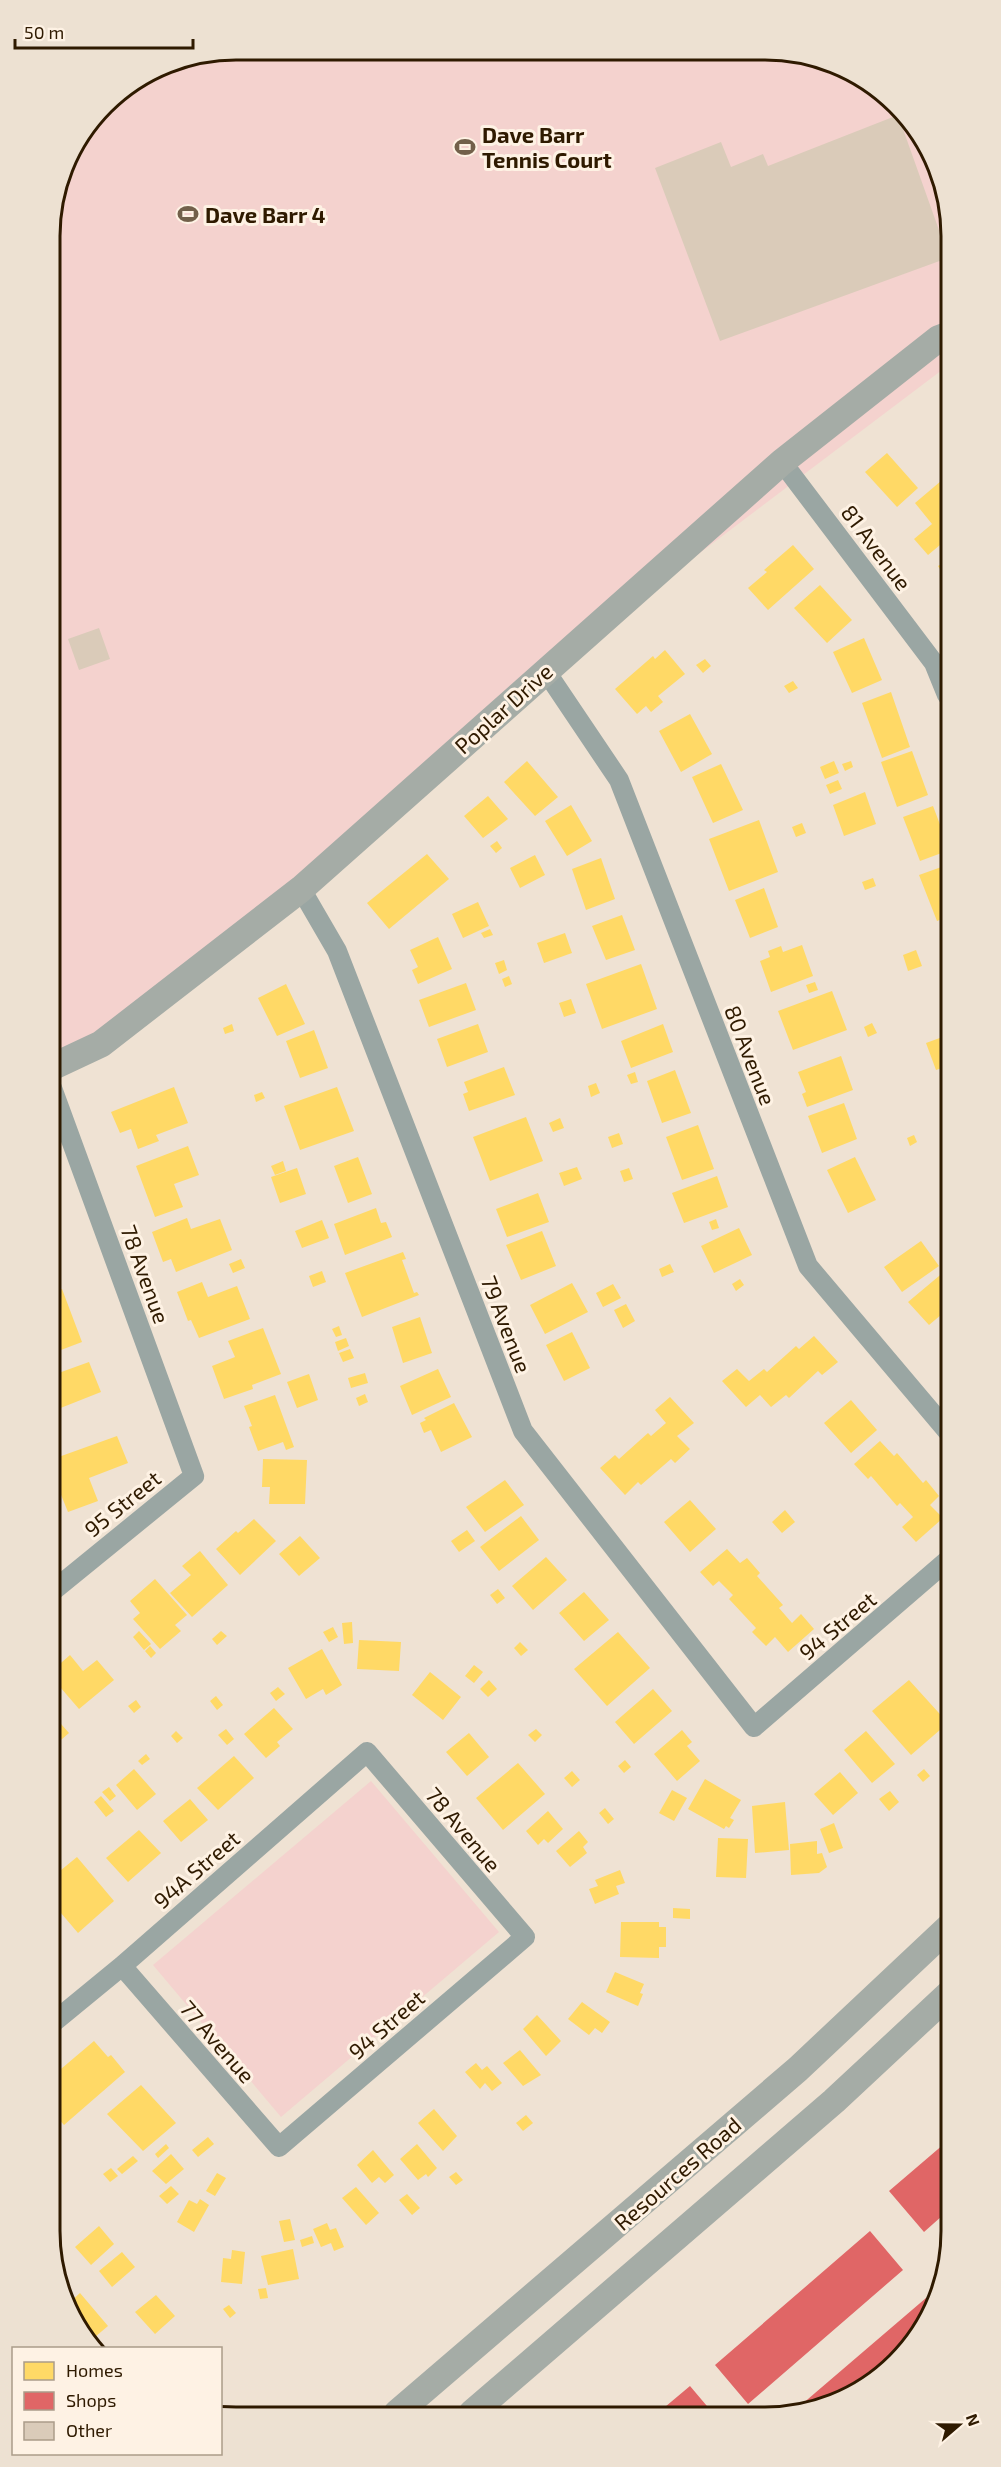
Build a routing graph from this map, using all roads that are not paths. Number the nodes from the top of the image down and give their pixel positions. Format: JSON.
{"nodes":[{"id":1,"x":941,"y":338,"type":"edge"},
{"id":2,"x":782,"y":462,"type":"junction"},
{"id":3,"x":545,"y":670,"type":"junction"},
{"id":4,"x":941,"y":680,"type":"edge"},
{"id":5,"x":301,"y":889,"type":"junction"},
{"id":6,"x":60,"y":1063,"type":"edge"},
{"id":7,"x":60,"y":1110,"type":"edge"},
{"id":8,"x":941,"y":1424,"type":"edge"},
{"id":9,"x":194,"y":1476,"type":"joint"},
{"id":10,"x":941,"y":1566,"type":"edge"},
{"id":11,"x":60,"y":1585,"type":"edge"},
{"id":12,"x":754,"y":1727,"type":"joint"},
{"id":13,"x":367,"y":1752,"type":"joint"},
{"id":14,"x":941,"y":1935,"type":"edge"},
{"id":15,"x":525,"y":1937,"type":"joint"},
{"id":16,"x":122,"y":1966,"type":"junction"},
{"id":17,"x":941,"y":2001,"type":"edge"},
{"id":18,"x":60,"y":2016,"type":"edge"},
{"id":19,"x":279,"y":2147,"type":"joint"},
{"id":20,"x":404,"y":2407,"type":"edge"},
{"id":21,"x":479,"y":2407,"type":"edge"}],
"edges":[{"from":1,"to":2,"type":"main road","name":"Poplar Drive"},
{"from":2,"to":3,"type":"main road","name":"Poplar Drive"},
{"from":2,"to":4,"type":"street","name":"81 Avenue"},
{"from":3,"to":5,"type":"main road","name":"Poplar Drive"},
{"from":3,"to":8,"type":"street","name":"80 Avenue"},
{"from":5,"to":6,"type":"main road","name":"Poplar Drive"},
{"from":5,"to":12,"type":"street","name":"79 Avenue"},
{"from":7,"to":9,"type":"street","name":"78 Avenue"},
{"from":9,"to":11,"type":"street","name":"95 Street"},
{"from":10,"to":12,"type":"street","name":"94 Street"},
{"from":13,"to":15,"type":"street","name":"78 Avenue"},
{"from":13,"to":16,"type":"street","name":"94A Street"},
{"from":14,"to":20,"type":"main road","name":"Resources Road"},
{"from":15,"to":19,"type":"street","name":"94 Street"},
{"from":16,"to":18,"type":"street","name":"94A Street"},
{"from":16,"to":19,"type":"street","name":"77 Avenue"},
{"from":17,"to":21,"type":"main road"}]}
